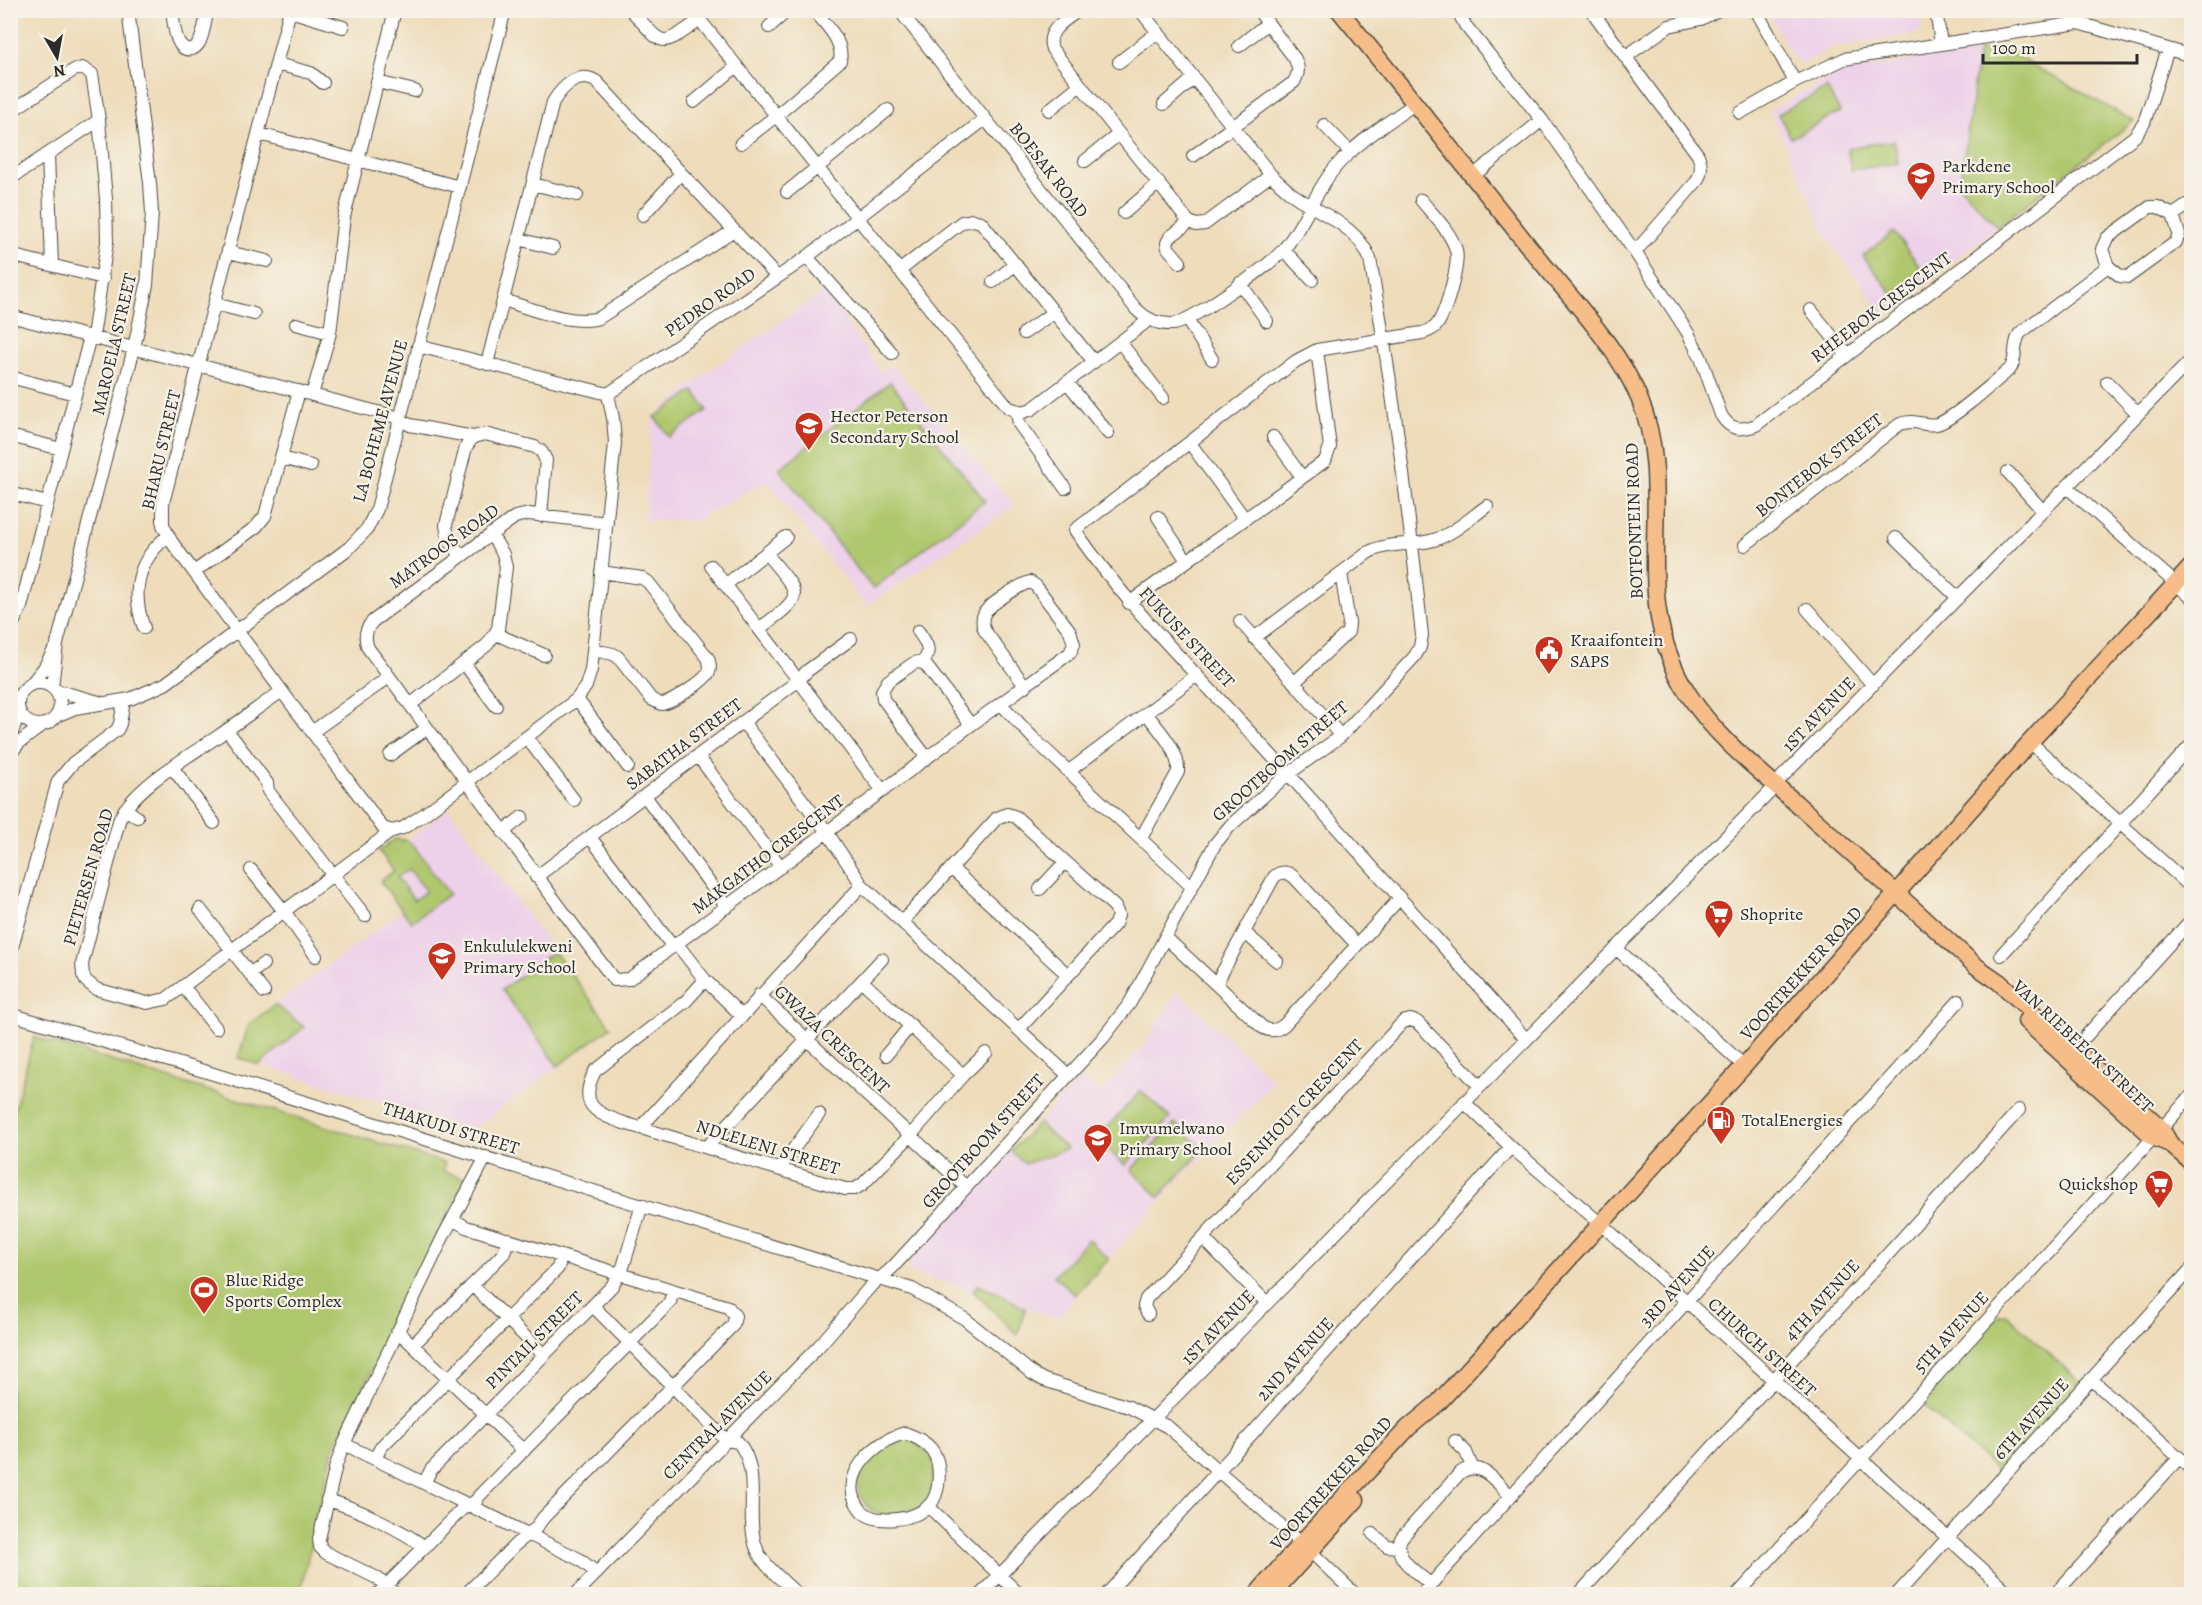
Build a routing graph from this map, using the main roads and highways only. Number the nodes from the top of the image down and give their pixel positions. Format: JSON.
{"nodes":[{"id":1,"x":1339,"y":10,"type":"edge"},
{"id":2,"x":2192,"y":566,"type":"edge"},
{"id":3,"x":1898,"y":894,"type":"junction"},
{"id":4,"x":2192,"y":1163,"type":"edge"},
{"id":5,"x":1306,"y":1548,"type":"junction"},
{"id":6,"x":1257,"y":1594,"type":"edge"},
{"id":7,"x":1272,"y":1594,"type":"edge"}],
"edges":[{"from":1,"to":3,"type":"main road","name":"BOTFONTEIN ROAD"},
{"from":2,"to":3,"type":"main road","name":"VOORTREKKER ROAD"},
{"from":3,"to":4,"type":"main road","name":"VAN RIEBEECK STREET"},
{"from":3,"to":5,"type":"main road","name":"VOORTREKKER ROAD"},
{"from":5,"to":6,"type":"main road","name":"VOORTREKKER ROAD"},
{"from":5,"to":7,"type":"main road","name":"VOORTREKKER ROAD"}]}
